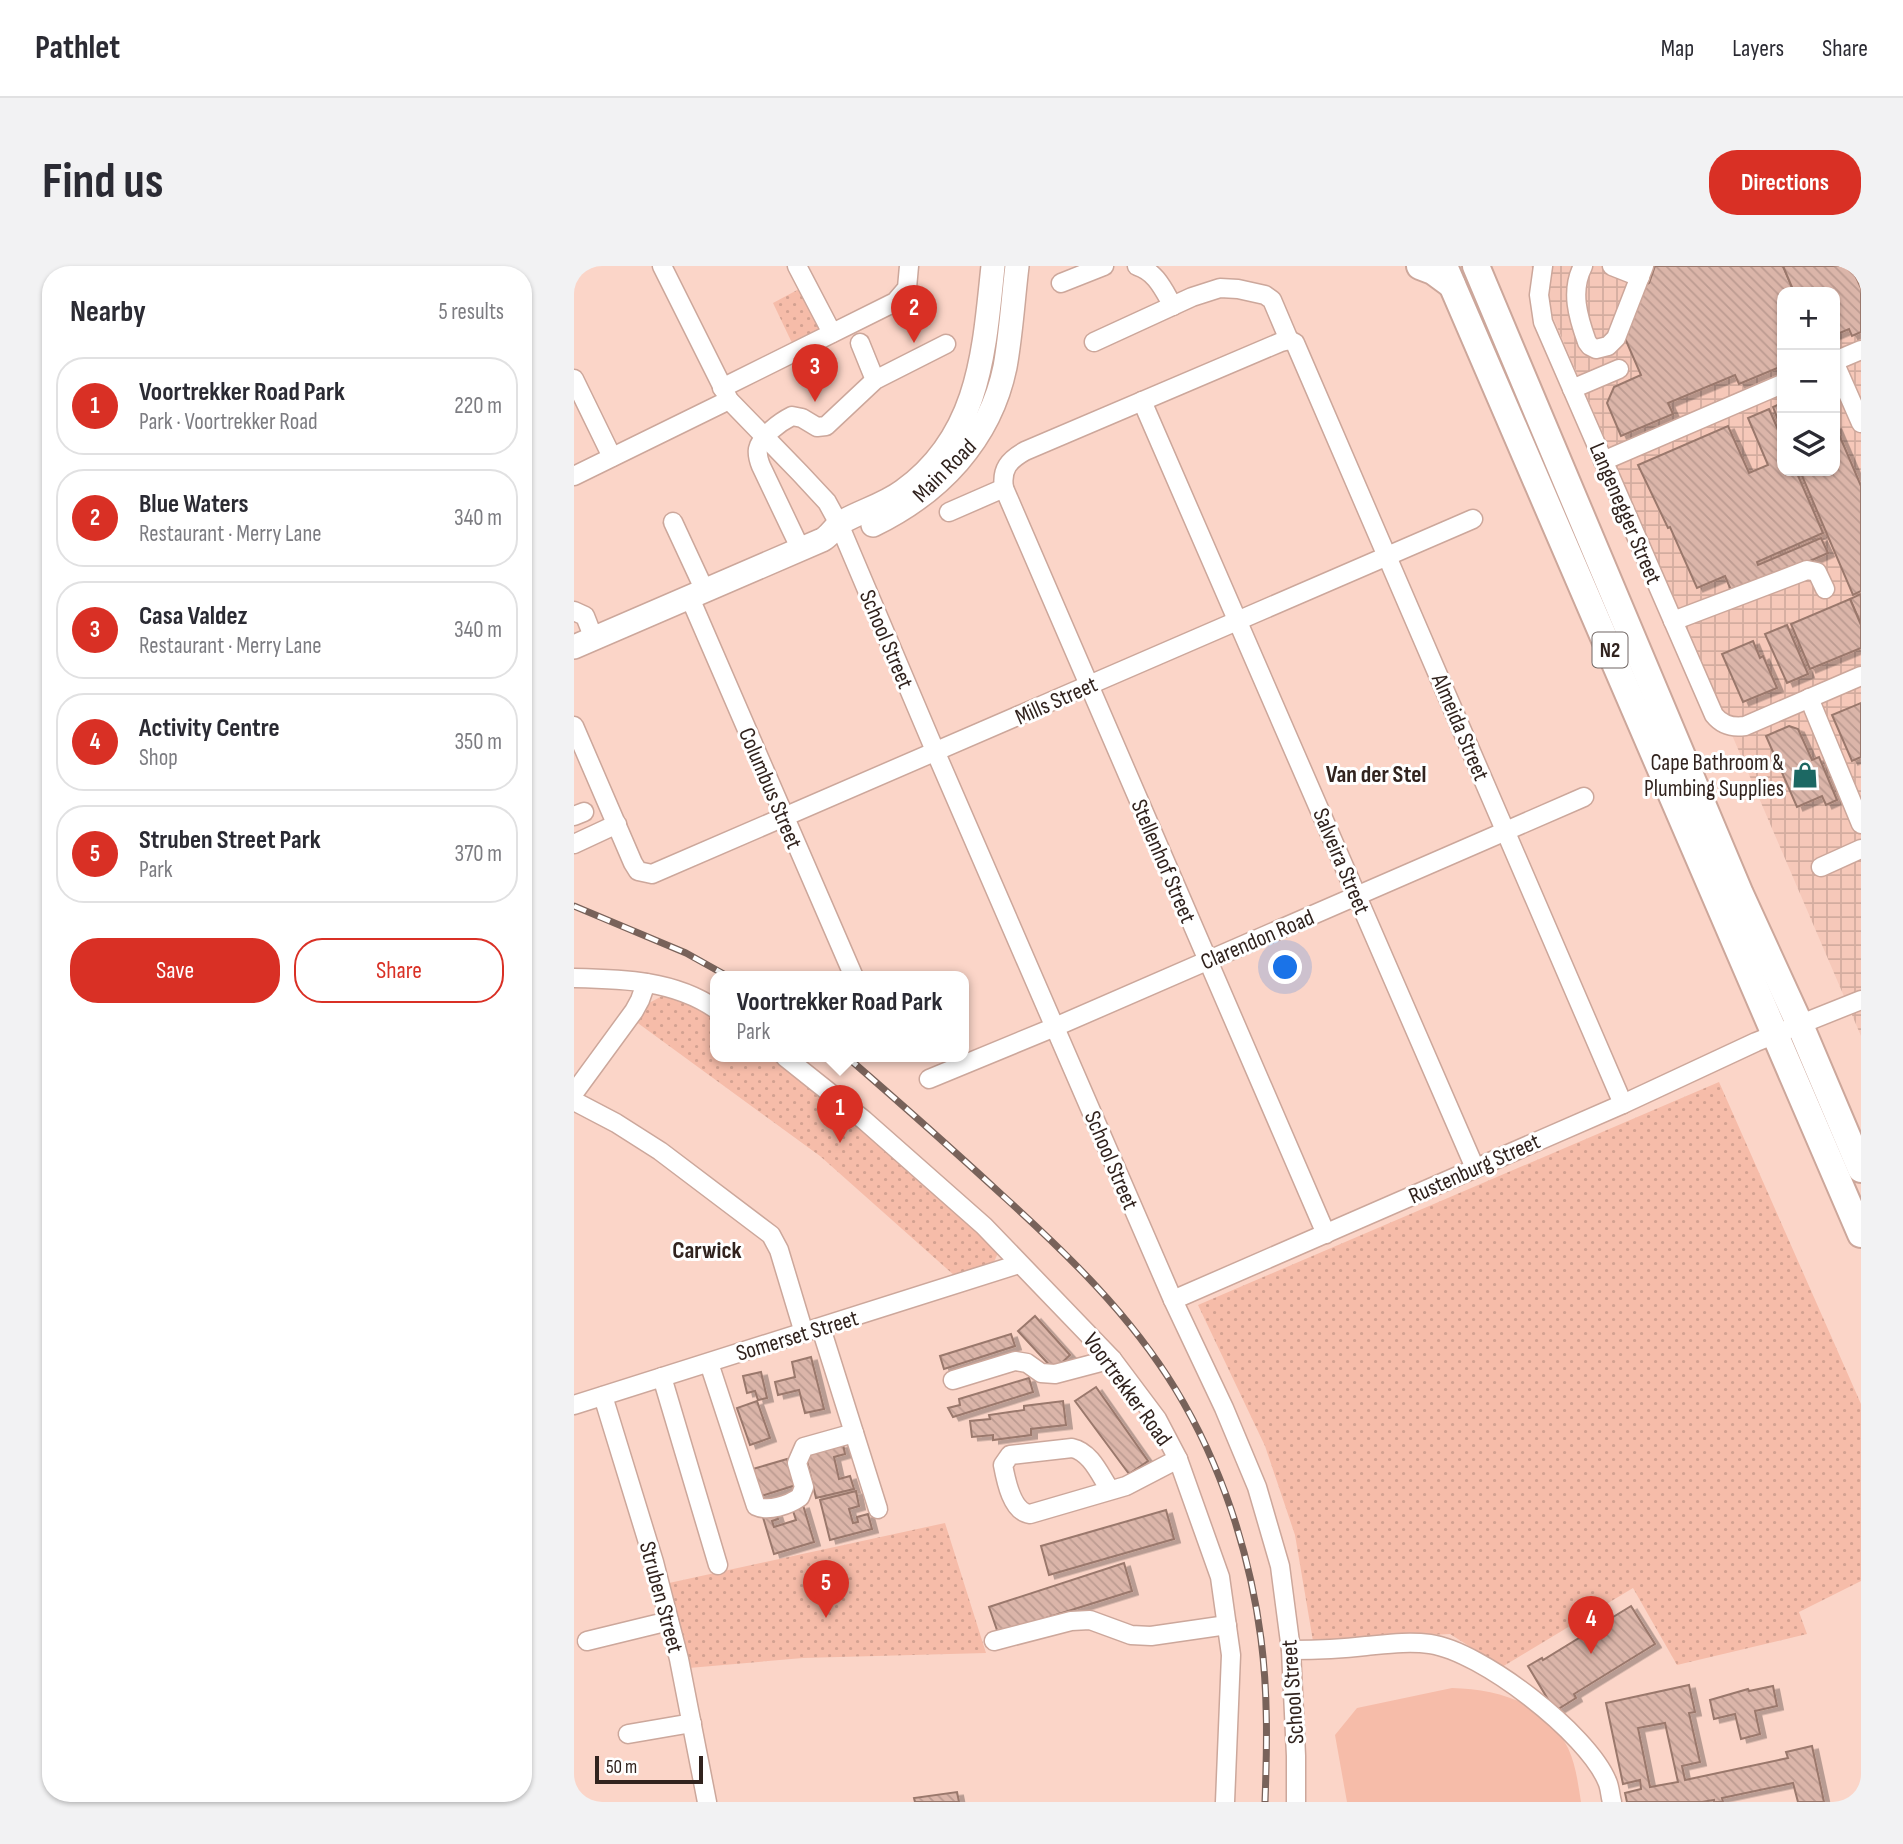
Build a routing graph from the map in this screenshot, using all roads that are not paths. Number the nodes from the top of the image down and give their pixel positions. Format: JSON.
{"nodes":[{"id":1,"x":662,"y":266,"type":"edge"},
{"id":2,"x":797,"y":266,"type":"edge"},
{"id":3,"x":909,"y":266,"type":"edge"},
{"id":4,"x":993,"y":266,"type":"edge"},
{"id":5,"x":1017,"y":266,"type":"edge"},
{"id":6,"x":1104,"y":266,"type":"edge"},
{"id":7,"x":1137,"y":266,"type":"edge"},
{"id":8,"x":1420,"y":266,"type":"edge"},
{"id":9,"x":1543,"y":266,"type":"edge"},
{"id":10,"x":1583,"y":266,"type":"edge"},
{"id":11,"x":1612,"y":266,"type":"edge"},
{"id":12,"x":1479,"y":269,"type":"edge"},
{"id":13,"x":1642,"y":271,"type":"edge"},
{"id":14,"x":1448,"y":275,"type":"edge"},
{"id":15,"x":1062,"y":283,"type":"dead end"},
{"id":16,"x":1173,"y":306,"type":"junction"},
{"id":17,"x":832,"y":332,"type":"junction"},
{"id":18,"x":1094,"y":342,"type":"dead end"},
{"id":19,"x":860,"y":343,"type":"dead end"},
{"id":20,"x":946,"y":344,"type":"dead end"},
{"id":21,"x":1294,"y":345,"type":"junction"},
{"id":22,"x":1861,"y":349,"type":"edge"},
{"id":23,"x":1840,"y":360,"type":"edge"},
{"id":24,"x":1619,"y":369,"type":"dead end"},
{"id":25,"x":1840,"y":375,"type":"edge"},
{"id":26,"x":574,"y":379,"type":"edge"},
{"id":27,"x":876,"y":380,"type":"junction"},
{"id":28,"x":1777,"y":386,"type":"edge"},
{"id":29,"x":1572,"y":389,"type":"junction"},
{"id":30,"x":725,"y":394,"type":"junction"},
{"id":31,"x":1142,"y":401,"type":"junction"},
{"id":32,"x":1861,"y":423,"type":"edge"},
{"id":33,"x":765,"y":438,"type":"junction"},
{"id":34,"x":612,"y":457,"type":"junction"},
{"id":35,"x":1603,"y":461,"type":"junction"},
{"id":36,"x":574,"y":476,"type":"edge"},
{"id":37,"x":1003,"y":488,"type":"junction"},
{"id":38,"x":948,"y":512,"type":"dead end"},
{"id":39,"x":1473,"y":519,"type":"dead end"},
{"id":40,"x":673,"y":522,"type":"dead end"},
{"id":41,"x":837,"y":533,"type":"junction"},
{"id":42,"x":801,"y":550,"type":"junction"},
{"id":43,"x":1387,"y":556,"type":"junction"},
{"id":44,"x":1825,"y":589,"type":"dead end"},
{"id":45,"x":697,"y":594,"type":"junction"},
{"id":46,"x":574,"y":611,"type":"edge"},
{"id":47,"x":1238,"y":621,"type":"junction"},
{"id":48,"x":1672,"y":621,"type":"junction"},
{"id":49,"x":584,"y":643,"type":"edge"},
{"id":50,"x":1861,"y":676,"type":"edge"},
{"id":51,"x":1089,"y":686,"type":"junction"},
{"id":52,"x":1809,"y":698,"type":"junction"},
{"id":53,"x":574,"y":726,"type":"edge"},
{"id":54,"x":936,"y":753,"type":"junction"},
{"id":55,"x":1584,"y":797,"type":"dead end"},
{"id":56,"x":785,"y":818,"type":"junction"},
{"id":57,"x":617,"y":824,"type":"junction"},
{"id":58,"x":1861,"y":824,"type":"edge"},
{"id":59,"x":1506,"y":831,"type":"junction"},
{"id":60,"x":574,"y":844,"type":"edge"},
{"id":61,"x":1861,"y":849,"type":"edge"},
{"id":62,"x":1821,"y":867,"type":"dead end"},
{"id":63,"x":1357,"y":896,"type":"junction"},
{"id":64,"x":1208,"y":961,"type":"junction"},
{"id":65,"x":852,"y":971,"type":"edge"},
{"id":66,"x":574,"y":978,"type":"edge"},
{"id":67,"x":646,"y":983,"type":"junction"},
{"id":68,"x":1861,"y":1000,"type":"edge"},
{"id":69,"x":710,"y":1006,"type":"edge"},
{"id":70,"x":1800,"y":1025,"type":"junction"},
{"id":71,"x":1055,"y":1027,"type":"junction"},
{"id":72,"x":1775,"y":1035,"type":"junction"},
{"id":73,"x":791,"y":1062,"type":"edge"},
{"id":74,"x":929,"y":1079,"type":"dead end"},
{"id":75,"x":574,"y":1093,"type":"edge"},
{"id":76,"x":574,"y":1101,"type":"edge"},
{"id":77,"x":1623,"y":1104,"type":"junction"},
{"id":78,"x":1475,"y":1168,"type":"junction"},
{"id":79,"x":1861,"y":1169,"type":"edge"},
{"id":80,"x":1326,"y":1234,"type":"junction"},
{"id":81,"x":1861,"y":1234,"type":"edge"},
{"id":82,"x":1019,"y":1264,"type":"junction"},
{"id":83,"x":1173,"y":1300,"type":"junction"},
{"id":84,"x":813,"y":1331,"type":"junction"},
{"id":85,"x":1112,"y":1359,"type":"junction"},
{"id":86,"x":709,"y":1363,"type":"junction"},
{"id":87,"x":662,"y":1377,"type":"junction"},
{"id":88,"x":953,"y":1380,"type":"dead end"},
{"id":89,"x":603,"y":1396,"type":"junction"},
{"id":90,"x":574,"y":1405,"type":"edge"},
{"id":91,"x":854,"y":1433,"type":"junction"},
{"id":92,"x":1178,"y":1459,"type":"junction"},
{"id":93,"x":1110,"y":1490,"type":"junction"},
{"id":94,"x":878,"y":1509,"type":"dead end"},
{"id":95,"x":718,"y":1565,"type":"dead end"},
{"id":96,"x":669,"y":1621,"type":"junction"},
{"id":97,"x":1227,"y":1625,"type":"junction"},
{"id":98,"x":587,"y":1640,"type":"dead end"},
{"id":99,"x":993,"y":1641,"type":"dead end"},
{"id":100,"x":1291,"y":1650,"type":"junction"},
{"id":101,"x":692,"y":1723,"type":"junction"},
{"id":102,"x":628,"y":1734,"type":"dead end"},
{"id":103,"x":707,"y":1802,"type":"edge"},
{"id":104,"x":1225,"y":1802,"type":"edge"},
{"id":105,"x":1296,"y":1802,"type":"edge"},
{"id":106,"x":1612,"y":1802,"type":"edge"}],
"edges":[{"from":1,"to":30,"type":"street","name":"School Street"},
{"from":2,"to":17,"type":"street"},
{"from":3,"to":17,"type":"street"},
{"from":4,"to":41,"type":"main road","name":"Main Road"},
{"from":5,"to":41,"type":"main road","name":"Main Road"},
{"from":6,"to":15,"type":"street"},
{"from":7,"to":16,"type":"street"},
{"from":8,"to":14,"type":"highway"},
{"from":9,"to":29,"type":"street","name":"Langenegger Street"},
{"from":10,"to":13,"type":"street"},
{"from":11,"to":13,"type":"street"},
{"from":12,"to":70,"type":"highway","number":"N2"},
{"from":14,"to":72,"type":"highway","number":"N2"},
{"from":16,"to":18,"type":"street"},
{"from":16,"to":21,"type":"street","name":"Almeida Street"},
{"from":17,"to":30,"type":"street"},
{"from":19,"to":27,"type":"street"},
{"from":20,"to":27,"type":"street"},
{"from":21,"to":31,"type":"street","name":"Main Road"},
{"from":21,"to":43,"type":"street","name":"Almeida Street"},
{"from":22,"to":23,"type":"street"},
{"from":24,"to":29,"type":"street"},
{"from":25,"to":32,"type":"street"},
{"from":26,"to":34,"type":"street"},
{"from":27,"to":33,"type":"street"},
{"from":28,"to":35,"type":"street"},
{"from":29,"to":35,"type":"street","name":"Langenegger Street"},
{"from":30,"to":33,"type":"street","name":"School Street"},
{"from":30,"to":34,"type":"street"},
{"from":31,"to":37,"type":"street","name":"Main Road"},
{"from":31,"to":47,"type":"street","name":"Salveira Street"},
{"from":33,"to":41,"type":"street","name":"School Street"},
{"from":33,"to":42,"type":"street"},
{"from":34,"to":36,"type":"street"},
{"from":35,"to":48,"type":"street","name":"Langenegger Street"},
{"from":37,"to":38,"type":"street"},
{"from":37,"to":51,"type":"street","name":"Stellenhof Street"},
{"from":39,"to":43,"type":"street","name":"Mills Street"},
{"from":40,"to":45,"type":"street","name":"Columbus Street"},
{"from":41,"to":42,"type":"main road","name":"Main Road"},
{"from":41,"to":54,"type":"street","name":"School Street"},
{"from":42,"to":45,"type":"main road","name":"Main Road"},
{"from":43,"to":47,"type":"street","name":"Mills Street"},
{"from":43,"to":59,"type":"street","name":"Almeida Street"},
{"from":44,"to":48,"type":"street"},
{"from":45,"to":49,"type":"main road","name":"Main Road"},
{"from":45,"to":56,"type":"street","name":"Columbus Street"},
{"from":46,"to":49,"type":"street"},
{"from":47,"to":51,"type":"street","name":"Mills Street"},
{"from":47,"to":63,"type":"street","name":"Salveira Street"},
{"from":48,"to":52,"type":"street","name":"Langenegger Street"},
{"from":50,"to":52,"type":"street"},
{"from":51,"to":54,"type":"street","name":"Mills Street"},
{"from":51,"to":64,"type":"street","name":"Stellenhof Street"},
{"from":52,"to":58,"type":"street"},
{"from":53,"to":57,"type":"street"},
{"from":54,"to":56,"type":"street","name":"Mills Street"},
{"from":54,"to":71,"type":"street","name":"School Street"},
{"from":55,"to":59,"type":"street","name":"Clarendon Road"},
{"from":56,"to":57,"type":"street","name":"Mills Street"},
{"from":56,"to":65,"type":"street","name":"Columbus Street"},
{"from":57,"to":60,"type":"street"},
{"from":59,"to":63,"type":"street","name":"Clarendon Road"},
{"from":59,"to":77,"type":"street","name":"Almeida Street"},
{"from":61,"to":62,"type":"street"},
{"from":63,"to":64,"type":"street","name":"Clarendon Road"},
{"from":63,"to":78,"type":"street","name":"Salveira Street"},
{"from":64,"to":71,"type":"street","name":"Clarendon Road"},
{"from":64,"to":80,"type":"street","name":"Stellenhof Street"},
{"from":66,"to":67,"type":"street"},
{"from":67,"to":69,"type":"street"},
{"from":67,"to":75,"type":"street"},
{"from":68,"to":70,"type":"street","name":"Rustenburg Street"},
{"from":70,"to":72,"type":"street","name":"Rustenburg Street"},
{"from":70,"to":79,"type":"highway","number":"N2"},
{"from":71,"to":74,"type":"street","name":"Clarendon Road"},
{"from":71,"to":83,"type":"street","name":"School Street"},
{"from":72,"to":77,"type":"street","name":"Rustenburg Street"},
{"from":72,"to":81,"type":"highway","number":"N2"},
{"from":73,"to":82,"type":"street","name":"Voortrekker Road"},
{"from":76,"to":84,"type":"street"},
{"from":77,"to":78,"type":"street","name":"Rustenburg Street"},
{"from":78,"to":80,"type":"street","name":"Rustenburg Street"},
{"from":80,"to":83,"type":"street","name":"Rustenburg Street"},
{"from":82,"to":84,"type":"street","name":"Somerset Street"},
{"from":82,"to":85,"type":"street","name":"Voortrekker Road"},
{"from":83,"to":100,"type":"street","name":"School Street"},
{"from":84,"to":86,"type":"street","name":"Somerset Street"},
{"from":84,"to":91,"type":"street"},
{"from":85,"to":88,"type":"street"},
{"from":85,"to":92,"type":"street","name":"Voortrekker Road"},
{"from":86,"to":87,"type":"street","name":"Somerset Street"},
{"from":86,"to":91,"type":"street"},
{"from":87,"to":89,"type":"street","name":"Somerset Street"},
{"from":87,"to":95,"type":"street"},
{"from":89,"to":90,"type":"street","name":"Somerset Street"},
{"from":89,"to":96,"type":"street","name":"Struben Street"},
{"from":91,"to":94,"type":"street"},
{"from":92,"to":93,"type":"street"},
{"from":92,"to":97,"type":"street","name":"Voortrekker Road"},
{"from":93,"to":93,"type":"street"},
{"from":96,"to":98,"type":"street"},
{"from":96,"to":101,"type":"street","name":"Struben Street"},
{"from":97,"to":99,"type":"street"},
{"from":97,"to":104,"type":"street","name":"Voortrekker Road"},
{"from":100,"to":105,"type":"street","name":"School Street"},
{"from":100,"to":106,"type":"street"},
{"from":101,"to":102,"type":"street"},
{"from":101,"to":103,"type":"street","name":"Struben Street"}]}
